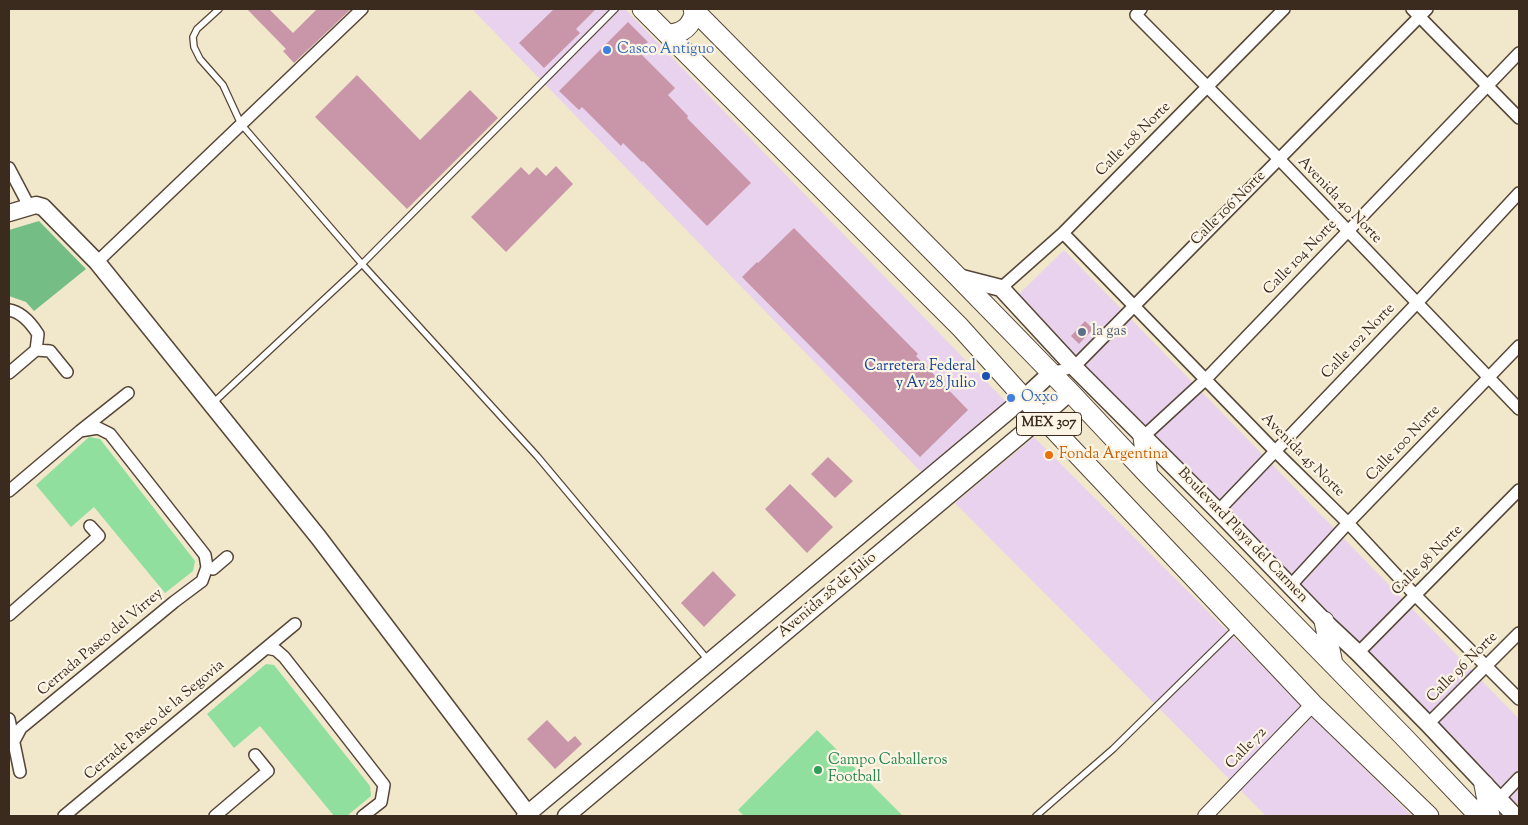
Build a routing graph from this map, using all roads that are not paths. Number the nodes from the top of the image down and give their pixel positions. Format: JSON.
{"nodes":[{"id":1,"x":218,"y":9,"type":"edge"},
{"id":2,"x":362,"y":9,"type":"edge"},
{"id":3,"x":615,"y":9,"type":"edge"},
{"id":4,"x":642,"y":9,"type":"edge"},
{"id":5,"x":694,"y":9,"type":"edge"},
{"id":6,"x":1284,"y":9,"type":"edge"},
{"id":7,"x":1419,"y":11,"type":"edge"},
{"id":8,"x":1138,"y":12,"type":"edge"},
{"id":9,"x":668,"y":34,"type":"junction"},
{"id":10,"x":1519,"y":53,"type":"edge"},
{"id":11,"x":1488,"y":86,"type":"junction"},
{"id":12,"x":1206,"y":87,"type":"junction"},
{"id":13,"x":1519,"y":118,"type":"edge"},
{"id":14,"x":241,"y":124,"type":"junction"},
{"id":15,"x":1279,"y":159,"type":"junction"},
{"id":16,"x":9,"y":168,"type":"edge"},
{"id":17,"x":1519,"y":193,"type":"edge"},
{"id":18,"x":33,"y":206,"type":"junction"},
{"id":19,"x":9,"y":213,"type":"edge"},
{"id":20,"x":1347,"y":231,"type":"junction"},
{"id":21,"x":1063,"y":233,"type":"junction"},
{"id":22,"x":97,"y":262,"type":"junction"},
{"id":23,"x":362,"y":264,"type":"junction"},
{"id":24,"x":958,"y":277,"type":"junction"},
{"id":25,"x":1001,"y":288,"type":"junction"},
{"id":26,"x":1417,"y":303,"type":"junction"},
{"id":27,"x":1134,"y":306,"type":"junction"},
{"id":28,"x":9,"y":310,"type":"edge"},
{"id":29,"x":1519,"y":346,"type":"edge"},
{"id":30,"x":36,"y":350,"type":"junction"},
{"id":31,"x":1074,"y":367,"type":"junction"},
{"id":32,"x":67,"y":372,"type":"dead end"},
{"id":33,"x":9,"y":373,"type":"edge"},
{"id":34,"x":1051,"y":374,"type":"junction"},
{"id":35,"x":1490,"y":377,"type":"junction"},
{"id":36,"x":1206,"y":379,"type":"junction"},
{"id":37,"x":1070,"y":392,"type":"junction"},
{"id":38,"x":128,"y":394,"type":"dead end"},
{"id":39,"x":1024,"y":398,"type":"junction"},
{"id":40,"x":212,"y":404,"type":"junction"},
{"id":41,"x":1519,"y":408,"type":"edge"},
{"id":42,"x":1042,"y":417,"type":"junction"},
{"id":43,"x":80,"y":431,"type":"junction"},
{"id":44,"x":1143,"y":437,"type":"junction"},
{"id":45,"x":1276,"y":452,"type":"junction"},
{"id":46,"x":1148,"y":475,"type":"junction"},
{"id":47,"x":1519,"y":490,"type":"edge"},
{"id":48,"x":9,"y":491,"type":"edge"},
{"id":49,"x":1218,"y":511,"type":"junction"},
{"id":50,"x":1348,"y":523,"type":"junction"},
{"id":51,"x":90,"y":526,"type":"dead end"},
{"id":52,"x":227,"y":557,"type":"dead end"},
{"id":53,"x":207,"y":567,"type":"junction"},
{"id":54,"x":1291,"y":585,"type":"junction"},
{"id":55,"x":1415,"y":595,"type":"junction"},
{"id":56,"x":9,"y":615,"type":"edge"},
{"id":57,"x":1324,"y":621,"type":"junction"},
{"id":58,"x":295,"y":624,"type":"dead end"},
{"id":59,"x":1239,"y":625,"type":"junction"},
{"id":60,"x":1519,"y":634,"type":"edge"},
{"id":61,"x":266,"y":648,"type":"junction"},
{"id":62,"x":1358,"y":653,"type":"junction"},
{"id":63,"x":710,"y":662,"type":"junction"},
{"id":64,"x":1333,"y":664,"type":"junction"},
{"id":65,"x":1486,"y":667,"type":"junction"},
{"id":66,"x":1519,"y":699,"type":"edge"},
{"id":67,"x":1313,"y":704,"type":"junction"},
{"id":68,"x":9,"y":719,"type":"edge"},
{"id":69,"x":637,"y":723,"type":"junction"},
{"id":70,"x":1428,"y":724,"type":"junction"},
{"id":71,"x":654,"y":742,"type":"junction"},
{"id":72,"x":13,"y":743,"type":"junction"},
{"id":73,"x":255,"y":755,"type":"dead end"},
{"id":74,"x":20,"y":772,"type":"dead end"},
{"id":75,"x":1519,"y":778,"type":"edge"},
{"id":76,"x":1484,"y":785,"type":"joint"},
{"id":77,"x":1494,"y":808,"type":"edge"},
{"id":78,"x":527,"y":815,"type":"edge"},
{"id":79,"x":64,"y":816,"type":"edge"},
{"id":80,"x":215,"y":816,"type":"edge"},
{"id":81,"x":363,"y":816,"type":"edge"},
{"id":82,"x":566,"y":816,"type":"edge"},
{"id":83,"x":1036,"y":816,"type":"edge"},
{"id":84,"x":1204,"y":816,"type":"edge"},
{"id":85,"x":1429,"y":816,"type":"edge"},
{"id":86,"x":1479,"y":816,"type":"edge"},
{"id":87,"x":1515,"y":816,"type":"edge"}],
"edges":[{"from":1,"to":14,"type":"lane"},
{"from":2,"to":14,"type":"street"},
{"from":3,"to":23,"type":"lane"},
{"from":4,"to":9,"type":"highway","number":"MEX 307"},
{"from":5,"to":9,"type":"highway"},
{"from":5,"to":24,"type":"highway","number":"MEX 307"},
{"from":6,"to":12,"type":"street","name":"Calle 108 Norte"},
{"from":7,"to":11,"type":"street"},
{"from":7,"to":15,"type":"street","name":"Calle 106 Norte"},
{"from":8,"to":12,"type":"street","name":"Avenida 40 Norte"},
{"from":9,"to":39,"type":"highway","number":"MEX 307"},
{"from":10,"to":11,"type":"street","name":"Calle 104 Norte"},
{"from":11,"to":13,"type":"street"},
{"from":11,"to":20,"type":"street","name":"Calle 104 Norte"},
{"from":12,"to":15,"type":"street","name":"Avenida 40 Norte"},
{"from":12,"to":21,"type":"street","name":"Calle 108 Norte"},
{"from":14,"to":22,"type":"street"},
{"from":14,"to":23,"type":"lane"},
{"from":15,"to":20,"type":"street","name":"Avenida 40 Norte"},
{"from":15,"to":27,"type":"street","name":"Calle 106 Norte"},
{"from":16,"to":18,"type":"street"},
{"from":17,"to":26,"type":"street","name":"Calle 102 Norte"},
{"from":18,"to":19,"type":"main road"},
{"from":18,"to":22,"type":"main road"},
{"from":20,"to":26,"type":"street","name":"Avenida 40 Norte"},
{"from":20,"to":36,"type":"street","name":"Calle 104 Norte"},
{"from":21,"to":25,"type":"street","name":"Calle 108 Norte"},
{"from":21,"to":27,"type":"street","name":"Avenida 45 Norte"},
{"from":22,"to":40,"type":"main road"},
{"from":23,"to":40,"type":"lane"},
{"from":23,"to":63,"type":"lane"},
{"from":24,"to":25,"type":"main road"},
{"from":24,"to":34,"type":"highway","number":"MEX 307"},
{"from":25,"to":31,"type":"main road","name":"Boulevard Playa del Carmen"},
{"from":26,"to":35,"type":"street","name":"Avenida 40 Norte"},
{"from":26,"to":45,"type":"street","name":"Calle 102 Norte"},
{"from":27,"to":31,"type":"street","name":"Calle 106 Norte"},
{"from":27,"to":36,"type":"street","name":"Avenida 45 Norte"},
{"from":28,"to":30,"type":"street"},
{"from":29,"to":35,"type":"street","name":"Calle 100 Norte"},
{"from":30,"to":32,"type":"street"},
{"from":30,"to":33,"type":"street"},
{"from":31,"to":34,"type":"street","name":"Calle 106 Norte"},
{"from":31,"to":37,"type":"street"},
{"from":31,"to":44,"type":"main road","name":"Boulevard Playa del Carmen"},
{"from":34,"to":37,"type":"highway","number":"MEX 307"},
{"from":34,"to":39,"type":"main road","name":"Calle 106 Norte"},
{"from":35,"to":41,"type":"street","name":"Avenida 40 Norte"},
{"from":35,"to":50,"type":"street","name":"Calle 100 Norte"},
{"from":36,"to":44,"type":"street","name":"Calle 104 Norte"},
{"from":36,"to":45,"type":"street","name":"Avenida 45 Norte"},
{"from":37,"to":42,"type":"main road","name":"Avenida 28 de Julio"},
{"from":37,"to":46,"type":"highway","number":"MEX 307"},
{"from":38,"to":43,"type":"street"},
{"from":39,"to":42,"type":"highway","number":"MEX 307"},
{"from":39,"to":63,"type":"main road","name":"Avenida 28 de Julio"},
{"from":40,"to":78,"type":"main road"},
{"from":42,"to":59,"type":"highway","number":"MEX 307"},
{"from":42,"to":71,"type":"main road","name":"Avenida 28 de Julio"},
{"from":43,"to":48,"type":"street"},
{"from":43,"to":53,"type":"street"},
{"from":44,"to":46,"type":"highway"},
{"from":44,"to":49,"type":"main road","name":"Boulevard Playa del Carmen"},
{"from":45,"to":49,"type":"street","name":"Calle 102 Norte"},
{"from":45,"to":50,"type":"street","name":"Avenida 45 Norte"},
{"from":46,"to":64,"type":"highway","number":"MEX 307"},
{"from":47,"to":55,"type":"street","name":"Calle 98 Norte"},
{"from":49,"to":54,"type":"main road","name":"Boulevard Playa del Carmen"},
{"from":50,"to":54,"type":"street","name":"Calle 100 Norte"},
{"from":50,"to":55,"type":"street","name":"Avenida 45 Norte"},
{"from":51,"to":56,"type":"street"},
{"from":52,"to":53,"type":"street","name":"Cerrada Paseo del Virrey"},
{"from":53,"to":72,"type":"street","name":"Cerrada Paseo del Virrey"},
{"from":54,"to":57,"type":"main road","name":"Boulevard Playa del Carmen"},
{"from":55,"to":62,"type":"street","name":"Calle 98 Norte"},
{"from":55,"to":65,"type":"street","name":"Avenida 45 Norte"},
{"from":57,"to":62,"type":"main road","name":"Boulevard Playa del Carmen"},
{"from":57,"to":64,"type":"highway"},
{"from":58,"to":61,"type":"street","name":"Cerrade Paseo de la Segovia"},
{"from":59,"to":67,"type":"highway","number":"MEX 307"},
{"from":59,"to":83,"type":"lane"},
{"from":60,"to":65,"type":"street","name":"Calle 96 Norte"},
{"from":61,"to":79,"type":"street","name":"Cerrade Paseo de la Segovia"},
{"from":61,"to":81,"type":"street"},
{"from":62,"to":70,"type":"main road","name":"Boulevard Playa del Carmen"},
{"from":63,"to":69,"type":"main road","name":"Avenida 28 de Julio"},
{"from":64,"to":86,"type":"highway","number":"MEX 307"},
{"from":65,"to":66,"type":"street","name":"Avenida 45 Norte"},
{"from":65,"to":70,"type":"street","name":"Calle 96 Norte"},
{"from":67,"to":84,"type":"street","name":"Calle 72"},
{"from":67,"to":85,"type":"highway","number":"MEX 307"},
{"from":68,"to":72,"type":"street"},
{"from":69,"to":71,"type":"main road"},
{"from":69,"to":78,"type":"main road","name":"Avenida 28 de Julio"},
{"from":70,"to":76,"type":"main road","name":"Boulevard Playa del Carmen"},
{"from":71,"to":82,"type":"main road","name":"Avenida 28 de Julio"},
{"from":72,"to":74,"type":"street"},
{"from":73,"to":80,"type":"street"},
{"from":75,"to":77,"type":"street"},
{"from":76,"to":77,"type":"highway"},
{"from":77,"to":87,"type":"main road"}]}
